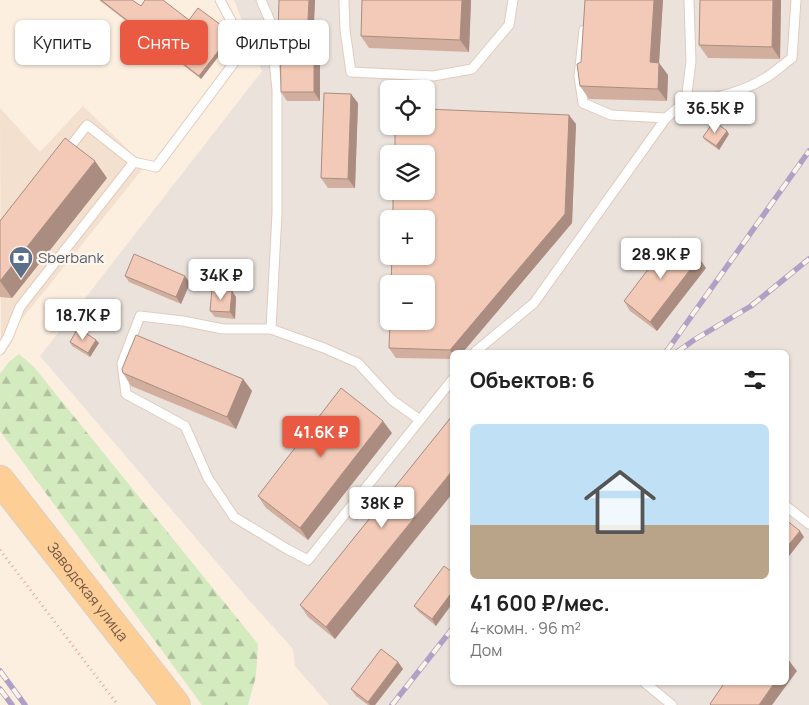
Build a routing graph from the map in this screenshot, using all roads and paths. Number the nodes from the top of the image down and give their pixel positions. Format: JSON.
{"nodes":[{"id":1,"x":220,"y":0,"type":"edge"},
{"id":2,"x":261,"y":0,"type":"edge"},
{"id":3,"x":344,"y":0,"type":"edge"},
{"id":4,"x":513,"y":0,"type":"edge"},
{"id":5,"x":689,"y":0,"type":"edge"},
{"id":6,"x":796,"y":0,"type":"edge"},
{"id":7,"x":585,"y":19,"type":"edge"},
{"id":8,"x":686,"y":101,"type":"junction"},
{"id":9,"x":666,"y":118,"type":"junction"},
{"id":10,"x":63,"y":156,"type":"edge"},
{"id":11,"x":134,"y":162,"type":"junction"},
{"id":12,"x":271,"y":329,"type":"junction"},
{"id":13,"x":0,"y":350,"type":"edge"},
{"id":14,"x":478,"y":350,"type":"edge"},
{"id":15,"x":450,"y":382,"type":"edge"},
{"id":16,"x":420,"y":420,"type":"junction"},
{"id":17,"x":0,"y":480,"type":"edge"},
{"id":18,"x":789,"y":508,"type":"edge"},
{"id":19,"x":809,"y":524,"type":"edge"},
{"id":20,"x":0,"y":550,"type":"edge"},
{"id":21,"x":648,"y":685,"type":"edge"},
{"id":22,"x":118,"y":705,"type":"edge"},
{"id":23,"x":176,"y":705,"type":"edge"},
{"id":24,"x":672,"y":705,"type":"edge"}],
"edges":[{"from":1,"to":11,"type":"lane"},
{"from":2,"to":12,"type":"lane"},
{"from":3,"to":4,"type":"lane"},
{"from":5,"to":8,"type":"lane"},
{"from":6,"to":8,"type":"lane"},
{"from":7,"to":9,"type":"lane"},
{"from":8,"to":9,"type":"lane"},
{"from":9,"to":14,"type":"lane"},
{"from":10,"to":11,"type":"lane"},
{"from":11,"to":13,"type":"lane"},
{"from":12,"to":16,"type":"lane"},
{"from":12,"to":16,"type":"lane"},
{"from":15,"to":16,"type":"lane"},
{"from":17,"to":23,"type":"main road","name":"Заводская улица"},
{"from":18,"to":19,"type":"lane"},
{"from":20,"to":22,"type":"path"},
{"from":21,"to":24,"type":"lane"}]}
